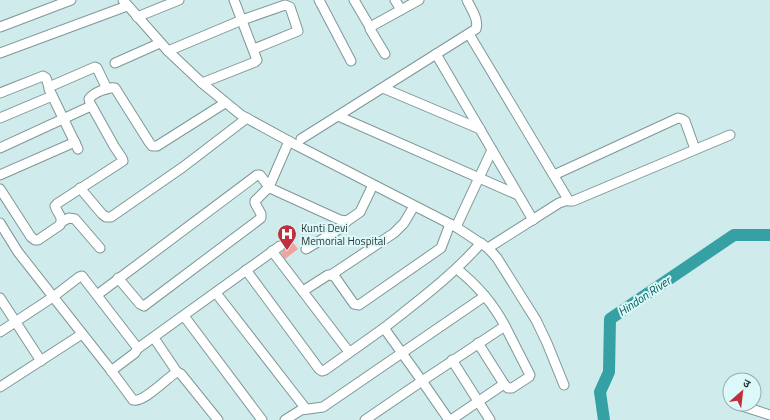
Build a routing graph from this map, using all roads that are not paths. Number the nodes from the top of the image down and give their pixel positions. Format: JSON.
{"nodes":[{"id":1,"x":72,"y":0,"type":"edge"},
{"id":2,"x":179,"y":0,"type":"edge"},
{"id":3,"x":234,"y":0,"type":"edge"},
{"id":4,"x":319,"y":0,"type":"edge"},
{"id":5,"x":354,"y":0,"type":"edge"},
{"id":6,"x":395,"y":0,"type":"edge"},
{"id":7,"x":419,"y":0,"type":"edge"},
{"id":8,"x":467,"y":0,"type":"edge"},
{"id":9,"x":125,"y":3,"type":"edge"},
{"id":10,"x":401,"y":10,"type":"junction"},
{"id":11,"x":137,"y":17,"type":"junction"},
{"id":12,"x":242,"y":20,"type":"junction"},
{"id":13,"x":0,"y":26,"type":"edge"},
{"id":14,"x":370,"y":27,"type":"junction"},
{"id":15,"x":468,"y":34,"type":"junction"},
{"id":16,"x":160,"y":43,"type":"junction"},
{"id":17,"x":254,"y":50,"type":"junction"},
{"id":18,"x":168,"y":51,"type":"junction"},
{"id":19,"x":0,"y":53,"type":"edge"},
{"id":20,"x":385,"y":54,"type":"dead end"},
{"id":21,"x":436,"y":54,"type":"junction"},
{"id":22,"x":351,"y":61,"type":"dead end"},
{"id":23,"x":115,"y":63,"type":"dead end"},
{"id":24,"x":202,"y":83,"type":"junction"},
{"id":25,"x":383,"y":88,"type":"junction"},
{"id":26,"x":107,"y":89,"type":"junction"},
{"id":27,"x":51,"y":91,"type":"junction"},
{"id":28,"x":0,"y":93,"type":"edge"},
{"id":29,"x":225,"y":103,"type":"junction"},
{"id":30,"x":91,"y":106,"type":"junction"},
{"id":31,"x":338,"y":116,"type":"junction"},
{"id":32,"x":0,"y":118,"type":"edge"},
{"id":33,"x":247,"y":118,"type":"junction"},
{"id":34,"x":64,"y":119,"type":"junction"},
{"id":35,"x":480,"y":129,"type":"junction"},
{"id":36,"x":730,"y":135,"type":"dead end"},
{"id":37,"x":301,"y":138,"type":"dead end"},
{"id":38,"x":289,"y":141,"type":"junction"},
{"id":39,"x":0,"y":148,"type":"edge"},
{"id":40,"x":695,"y":149,"type":"junction"},
{"id":41,"x":492,"y":150,"type":"junction"},
{"id":42,"x":0,"y":175,"type":"edge"},
{"id":43,"x":554,"y":175,"type":"junction"},
{"id":44,"x":479,"y":178,"type":"junction"},
{"id":45,"x":373,"y":185,"type":"junction"},
{"id":46,"x":269,"y":187,"type":"junction"},
{"id":47,"x":80,"y":188,"type":"junction"},
{"id":48,"x":0,"y":189,"type":"edge"},
{"id":49,"x":518,"y":195,"type":"junction"},
{"id":50,"x":568,"y":200,"type":"junction"},
{"id":51,"x":414,"y":206,"type":"junction"},
{"id":52,"x":533,"y":220,"type":"junction"},
{"id":53,"x":347,"y":221,"type":"junction"},
{"id":54,"x":62,"y":222,"type":"junction"},
{"id":55,"x":0,"y":223,"type":"edge"},
{"id":56,"x":453,"y":226,"type":"junction"},
{"id":57,"x":484,"y":246,"type":"junction"},
{"id":58,"x":100,"y":248,"type":"dead end"},
{"id":59,"x":306,"y":249,"type":"dead end"},
{"id":60,"x":457,"y":269,"type":"junction"},
{"id":61,"x":246,"y":270,"type":"junction"},
{"id":62,"x":331,"y":275,"type":"junction"},
{"id":63,"x":118,"y":278,"type":"junction"},
{"id":64,"x":303,"y":291,"type":"junction"},
{"id":65,"x":216,"y":292,"type":"junction"},
{"id":66,"x":97,"y":295,"type":"junction"},
{"id":67,"x":485,"y":296,"type":"junction"},
{"id":68,"x":53,"y":297,"type":"junction"},
{"id":69,"x":0,"y":298,"type":"edge"},
{"id":70,"x":184,"y":316,"type":"junction"},
{"id":71,"x":15,"y":322,"type":"junction"},
{"id":72,"x":505,"y":326,"type":"junction"},
{"id":73,"x":384,"y":328,"type":"junction"},
{"id":74,"x":0,"y":332,"type":"edge"},
{"id":75,"x":82,"y":334,"type":"junction"},
{"id":76,"x":154,"y":338,"type":"junction"},
{"id":77,"x":478,"y":343,"type":"junction"},
{"id":78,"x":137,"y":349,"type":"junction"},
{"id":79,"x":349,"y":352,"type":"junction"},
{"id":80,"x":402,"y":353,"type":"junction"},
{"id":81,"x":452,"y":360,"type":"junction"},
{"id":82,"x":41,"y":361,"type":"junction"},
{"id":83,"x":111,"y":371,"type":"junction"},
{"id":84,"x":177,"y":372,"type":"junction"},
{"id":85,"x":422,"y":381,"type":"junction"},
{"id":86,"x":504,"y":384,"type":"junction"},
{"id":87,"x":564,"y":385,"type":"dead end"},
{"id":88,"x":0,"y":387,"type":"edge"},
{"id":89,"x":479,"y":402,"type":"junction"},
{"id":90,"x":306,"y":409,"type":"junction"},
{"id":91,"x":218,"y":420,"type":"edge"},
{"id":92,"x":262,"y":420,"type":"edge"},
{"id":93,"x":285,"y":420,"type":"edge"},
{"id":94,"x":365,"y":420,"type":"edge"},
{"id":95,"x":450,"y":420,"type":"edge"},
{"id":96,"x":490,"y":420,"type":"edge"}],
"edges":[{"from":1,"to":13,"type":"street"},
{"from":2,"to":11,"type":"street"},
{"from":3,"to":12,"type":"street"},
{"from":4,"to":22,"type":"street"},
{"from":5,"to":14,"type":"street"},
{"from":6,"to":10,"type":"street"},
{"from":7,"to":10,"type":"street"},
{"from":8,"to":15,"type":"street"},
{"from":9,"to":11,"type":"street"},
{"from":9,"to":19,"type":"street"},
{"from":10,"to":14,"type":"street"},
{"from":11,"to":16,"type":"street"},
{"from":12,"to":17,"type":"street"},
{"from":12,"to":17,"type":"street"},
{"from":12,"to":18,"type":"street"},
{"from":14,"to":20,"type":"street"},
{"from":15,"to":21,"type":"street"},
{"from":15,"to":43,"type":"street"},
{"from":16,"to":18,"type":"street"},
{"from":16,"to":23,"type":"street"},
{"from":17,"to":24,"type":"street"},
{"from":18,"to":24,"type":"street"},
{"from":21,"to":25,"type":"street"},
{"from":21,"to":35,"type":"street"},
{"from":24,"to":29,"type":"street"},
{"from":25,"to":31,"type":"street"},
{"from":25,"to":35,"type":"street"},
{"from":26,"to":27,"type":"street"},
{"from":26,"to":29,"type":"street"},
{"from":26,"to":30,"type":"street"},
{"from":27,"to":28,"type":"street"},
{"from":27,"to":32,"type":"street"},
{"from":27,"to":34,"type":"street"},
{"from":29,"to":33,"type":"street"},
{"from":30,"to":34,"type":"street"},
{"from":30,"to":47,"type":"street"},
{"from":31,"to":37,"type":"street"},
{"from":31,"to":44,"type":"street"},
{"from":33,"to":38,"type":"street"},
{"from":33,"to":47,"type":"street"},
{"from":34,"to":39,"type":"street"},
{"from":34,"to":42,"type":"street"},
{"from":35,"to":41,"type":"street"},
{"from":36,"to":40,"type":"street"},
{"from":38,"to":45,"type":"street"},
{"from":38,"to":46,"type":"street"},
{"from":40,"to":43,"type":"street"},
{"from":40,"to":50,"type":"street"},
{"from":41,"to":44,"type":"street"},
{"from":41,"to":49,"type":"street"},
{"from":43,"to":50,"type":"street"},
{"from":44,"to":49,"type":"street"},
{"from":44,"to":56,"type":"street"},
{"from":45,"to":51,"type":"street"},
{"from":45,"to":53,"type":"street"},
{"from":46,"to":53,"type":"street"},
{"from":46,"to":63,"type":"street"},
{"from":46,"to":63,"type":"street"},
{"from":47,"to":54,"type":"street"},
{"from":48,"to":54,"type":"street"},
{"from":49,"to":52,"type":"street"},
{"from":50,"to":52,"type":"street"},
{"from":51,"to":56,"type":"street"},
{"from":51,"to":62,"type":"street"},
{"from":52,"to":57,"type":"street"},
{"from":53,"to":59,"type":"street"},
{"from":54,"to":58,"type":"street"},
{"from":55,"to":68,"type":"street"},
{"from":56,"to":57,"type":"street"},
{"from":56,"to":62,"type":"street"},
{"from":57,"to":60,"type":"street"},
{"from":57,"to":87,"type":"street"},
{"from":60,"to":67,"type":"street"},
{"from":60,"to":73,"type":"street"},
{"from":61,"to":64,"type":"street"},
{"from":61,"to":65,"type":"street"},
{"from":61,"to":79,"type":"street"},
{"from":62,"to":64,"type":"street"},
{"from":63,"to":66,"type":"street"},
{"from":64,"to":79,"type":"street"},
{"from":65,"to":70,"type":"street"},
{"from":65,"to":90,"type":"street"},
{"from":66,"to":68,"type":"street"},
{"from":66,"to":78,"type":"street"},
{"from":67,"to":72,"type":"street"},
{"from":67,"to":80,"type":"street"},
{"from":68,"to":71,"type":"street"},
{"from":68,"to":75,"type":"street"},
{"from":69,"to":71,"type":"street"},
{"from":70,"to":76,"type":"street"},
{"from":70,"to":92,"type":"street"},
{"from":71,"to":74,"type":"street"},
{"from":71,"to":82,"type":"street"},
{"from":72,"to":77,"type":"street"},
{"from":72,"to":86,"type":"street"},
{"from":73,"to":79,"type":"street"},
{"from":73,"to":80,"type":"street"},
{"from":75,"to":82,"type":"street"},
{"from":75,"to":83,"type":"street"},
{"from":76,"to":78,"type":"street"},
{"from":76,"to":84,"type":"street"},
{"from":77,"to":81,"type":"street"},
{"from":77,"to":86,"type":"street"},
{"from":78,"to":83,"type":"street"},
{"from":80,"to":85,"type":"street"},
{"from":80,"to":90,"type":"street"},
{"from":81,"to":85,"type":"street"},
{"from":81,"to":89,"type":"street"},
{"from":82,"to":88,"type":"street"},
{"from":83,"to":84,"type":"street"},
{"from":84,"to":91,"type":"street"},
{"from":85,"to":94,"type":"street"},
{"from":85,"to":95,"type":"street"},
{"from":86,"to":89,"type":"street"},
{"from":89,"to":95,"type":"street"},
{"from":89,"to":96,"type":"street"},
{"from":90,"to":93,"type":"street"}]}
